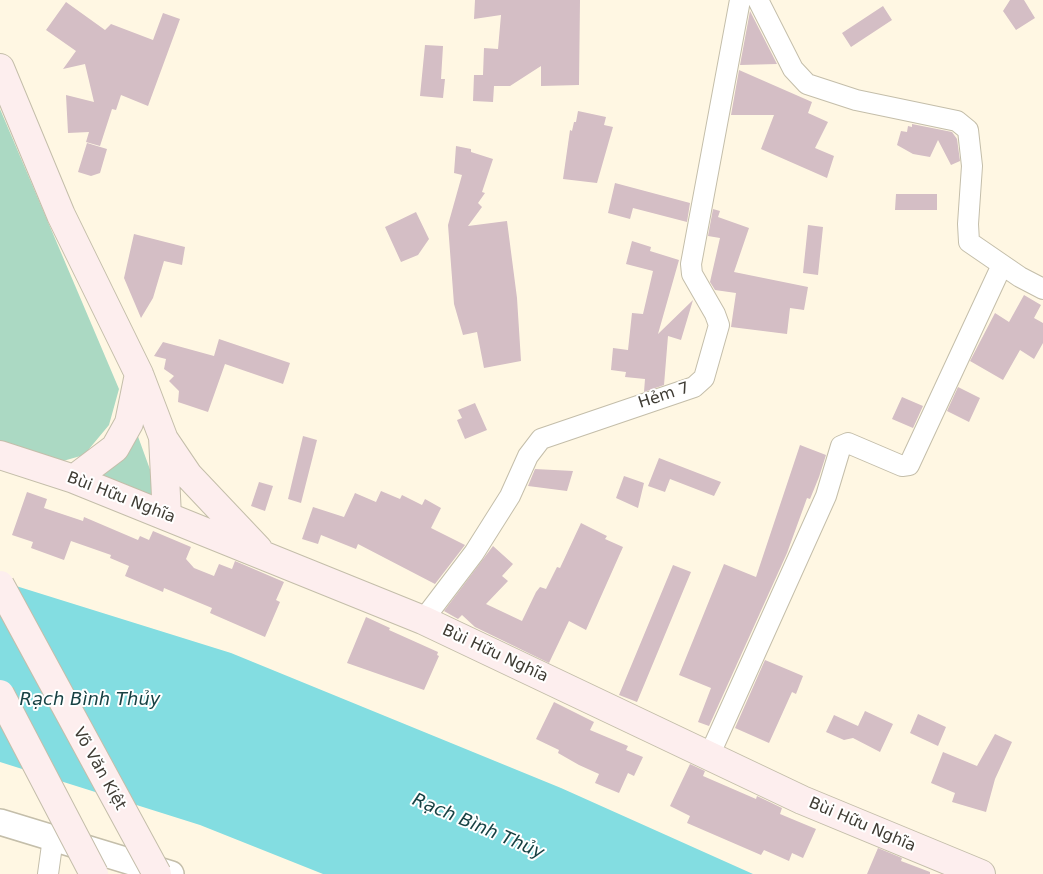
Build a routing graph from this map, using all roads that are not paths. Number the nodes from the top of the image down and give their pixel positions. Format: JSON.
{"nodes":[{"id":1,"x":740,"y":0,"type":"edge"},
{"id":2,"x":758,"y":0,"type":"edge"},
{"id":3,"x":0,"y":68,"type":"edge"},
{"id":4,"x":1002,"y":265,"type":"junction"},
{"id":5,"x":1043,"y":289,"type":"edge"},
{"id":6,"x":140,"y":374,"type":"junction"},
{"id":7,"x":163,"y":437,"type":"junction"},
{"id":8,"x":0,"y":454,"type":"edge"},
{"id":9,"x":74,"y":479,"type":"junction"},
{"id":10,"x":167,"y":516,"type":"junction"},
{"id":11,"x":268,"y":559,"type":"junction"},
{"id":12,"x":0,"y":585,"type":"edge"},
{"id":13,"x":423,"y":620,"type":"junction"},
{"id":14,"x":0,"y":694,"type":"edge"},
{"id":15,"x":710,"y":756,"type":"junction"},
{"id":16,"x":0,"y":822,"type":"edge"},
{"id":17,"x":53,"y":838,"type":"junction"},
{"id":18,"x":48,"y":874,"type":"edge"},
{"id":19,"x":94,"y":874,"type":"edge"},
{"id":20,"x":156,"y":874,"type":"edge"},
{"id":21,"x":171,"y":874,"type":"edge"},
{"id":22,"x":981,"y":874,"type":"edge"}],
"edges":[{"from":1,"to":13,"type":"street","name":"Hẻm 7"},
{"from":2,"to":4,"type":"street"},
{"from":3,"to":6,"type":"main road"},
{"from":4,"to":5,"type":"street"},
{"from":4,"to":15,"type":"street"},
{"from":6,"to":7,"type":"main road"},
{"from":6,"to":9,"type":"main road"},
{"from":7,"to":10,"type":"main road"},
{"from":7,"to":11,"type":"main road"},
{"from":8,"to":9,"type":"main road","name":"Bùi Hữu Nghĩa"},
{"from":9,"to":10,"type":"main road","name":"Bùi Hữu Nghĩa"},
{"from":10,"to":11,"type":"main road","name":"Bùi Hữu Nghĩa"},
{"from":11,"to":13,"type":"main road","name":"Bùi Hữu Nghĩa"},
{"from":12,"to":20,"type":"main road","name":"Võ Văn Kiệt","bridge":true},
{"from":13,"to":15,"type":"main road","name":"Bùi Hữu Nghĩa"},
{"from":14,"to":19,"type":"main road","bridge":true},
{"from":15,"to":22,"type":"main road","name":"Bùi Hữu Nghĩa"},
{"from":16,"to":17,"type":"street"},
{"from":17,"to":18,"type":"street"},
{"from":17,"to":21,"type":"street"}]}
